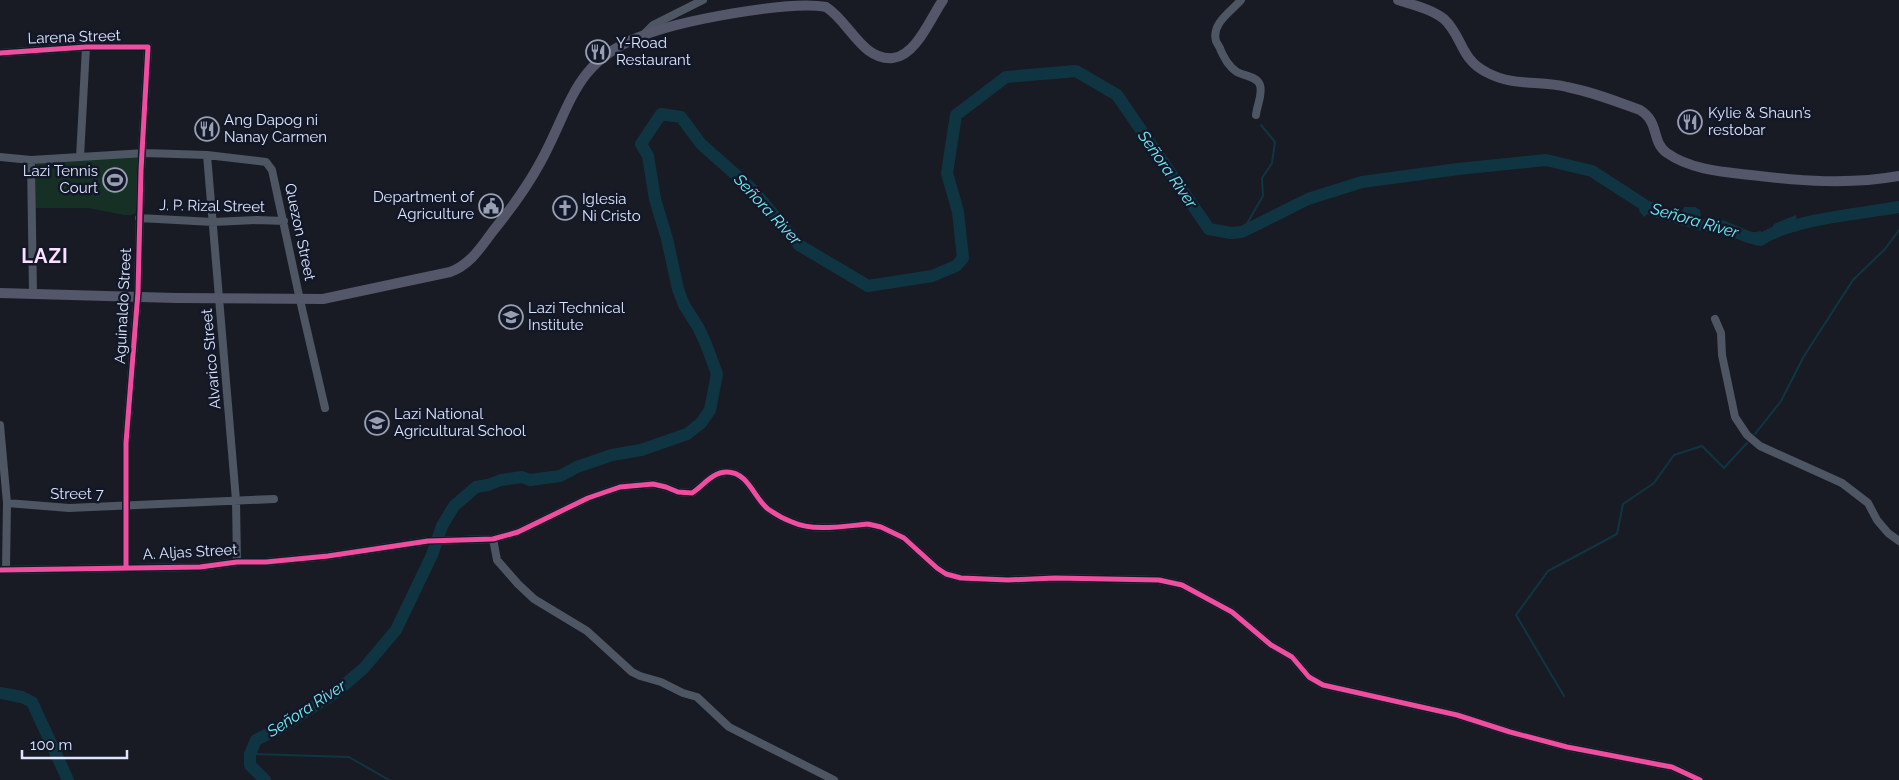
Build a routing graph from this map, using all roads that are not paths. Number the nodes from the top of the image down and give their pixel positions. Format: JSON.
{"nodes":[{"id":1,"x":703,"y":0,"type":"edge"},
{"id":2,"x":943,"y":0,"type":"edge"},
{"id":3,"x":1241,"y":0,"type":"edge"},
{"id":4,"x":1398,"y":0,"type":"edge"},
{"id":5,"x":644,"y":35,"type":"junction"},
{"id":6,"x":148,"y":47,"type":"joint"},
{"id":7,"x":86,"y":48,"type":"junction"},
{"id":8,"x":0,"y":53,"type":"edge"},
{"id":9,"x":1256,"y":115,"type":"dead end"},
{"id":10,"x":142,"y":153,"type":"junction"},
{"id":11,"x":206,"y":155,"type":"junction"},
{"id":12,"x":80,"y":156,"type":"junction"},
{"id":13,"x":0,"y":157,"type":"edge"},
{"id":14,"x":31,"y":160,"type":"junction"},
{"id":15,"x":1899,"y":176,"type":"edge"},
{"id":16,"x":139,"y":218,"type":"junction"},
{"id":17,"x":284,"y":220,"type":"junction"},
{"id":18,"x":213,"y":222,"type":"junction"},
{"id":19,"x":0,"y":293,"type":"edge"},
{"id":20,"x":33,"y":294,"type":"junction"},
{"id":21,"x":138,"y":296,"type":"junction"},
{"id":22,"x":219,"y":298,"type":"junction"},
{"id":23,"x":300,"y":300,"type":"junction"},
{"id":24,"x":1715,"y":320,"type":"dead end"},
{"id":25,"x":325,"y":408,"type":"dead end"},
{"id":26,"x":0,"y":425,"type":"edge"},
{"id":27,"x":274,"y":499,"type":"dead end"},
{"id":28,"x":236,"y":500,"type":"junction"},
{"id":29,"x":7,"y":503,"type":"junction"},
{"id":30,"x":126,"y":507,"type":"junction"},
{"id":31,"x":493,"y":539,"type":"junction"},
{"id":32,"x":1899,"y":541,"type":"edge"},
{"id":33,"x":238,"y":562,"type":"junction"},
{"id":34,"x":126,"y":567,"type":"junction"},
{"id":35,"x":3,"y":570,"type":"edge"},
{"id":36,"x":834,"y":780,"type":"edge"},
{"id":37,"x":1700,"y":780,"type":"edge"}],
"edges":[{"from":1,"to":5,"type":"street"},
{"from":2,"to":5,"type":"main road"},
{"from":3,"to":9,"type":"street"},
{"from":4,"to":15,"type":"main road"},
{"from":5,"to":23,"type":"main road"},
{"from":6,"to":7,"type":"street","name":"Larena Street"},
{"from":6,"to":10,"type":"street","name":"Aguinaldo Street"},
{"from":7,"to":8,"type":"street","name":"Larena Street"},
{"from":7,"to":12,"type":"street"},
{"from":10,"to":11,"type":"street"},
{"from":10,"to":12,"type":"street"},
{"from":10,"to":16,"type":"street","name":"Aguinaldo Street"},
{"from":11,"to":17,"type":"street","name":"Quezon Street"},
{"from":11,"to":18,"type":"street","name":"Alvarico Street"},
{"from":12,"to":14,"type":"street"},
{"from":13,"to":14,"type":"street"},
{"from":14,"to":20,"type":"street"},
{"from":16,"to":18,"type":"street","name":"J. P. Rizal Street"},
{"from":16,"to":21,"type":"street","name":"Aguinaldo Street"},
{"from":17,"to":18,"type":"street","name":"J. P. Rizal Street"},
{"from":17,"to":23,"type":"street","name":"Quezon Street"},
{"from":18,"to":22,"type":"street","name":"Alvarico Street"},
{"from":19,"to":20,"type":"main road"},
{"from":20,"to":21,"type":"main road"},
{"from":21,"to":22,"type":"main road"},
{"from":21,"to":30,"type":"street","name":"Aguinaldo Street"},
{"from":22,"to":23,"type":"main road"},
{"from":22,"to":28,"type":"street","name":"Alvarico Street"},
{"from":23,"to":25,"type":"street","name":"Quezon Street"},
{"from":24,"to":32,"type":"street"},
{"from":26,"to":29,"type":"street"},
{"from":27,"to":28,"type":"street","name":"Street 7"},
{"from":28,"to":30,"type":"street","name":"Street 7"},
{"from":28,"to":33,"type":"street","name":"Alvarico Street"},
{"from":29,"to":30,"type":"street","name":"Street 7"},
{"from":29,"to":35,"type":"street"},
{"from":30,"to":34,"type":"street","name":"Aguinaldo Street"},
{"from":31,"to":33,"type":"street","name":"A. Aljas Street"},
{"from":31,"to":36,"type":"street"},
{"from":31,"to":37,"type":"street","name":"A. Aljas Street"},
{"from":33,"to":34,"type":"street","name":"A. Aljas Street"},
{"from":34,"to":35,"type":"street","name":"A. Aljas Street"}]}
